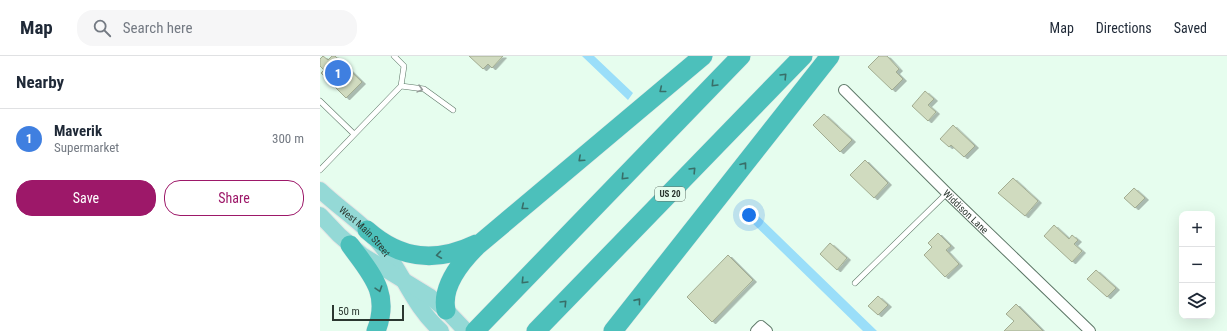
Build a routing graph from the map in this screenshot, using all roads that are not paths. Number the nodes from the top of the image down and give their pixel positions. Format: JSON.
{"nodes":[{"id":1,"x":394,"y":56,"type":"edge"},
{"id":2,"x":703,"y":56,"type":"edge"},
{"id":3,"x":742,"y":56,"type":"edge"},
{"id":4,"x":804,"y":56,"type":"edge"},
{"id":5,"x":830,"y":56,"type":"edge"},
{"id":6,"x":401,"y":86,"type":"junction"},
{"id":7,"x":844,"y":90,"type":"dead end"},
{"id":8,"x":320,"y":101,"type":"edge"},
{"id":9,"x":453,"y":110,"type":"dead end"},
{"id":10,"x":354,"y":134,"type":"junction"},
{"id":11,"x":320,"y":170,"type":"edge"},
{"id":12,"x":320,"y":190,"type":"edge"},
{"id":13,"x":947,"y":192,"type":"junction"},
{"id":14,"x":320,"y":215,"type":"edge"},
{"id":15,"x":367,"y":230,"type":"junction"},
{"id":16,"x":488,"y":237,"type":"junction"},
{"id":17,"x":350,"y":246,"type":"junction"},
{"id":18,"x":402,"y":279,"type":"junction"},
{"id":19,"x":855,"y":283,"type":"dead end"},
{"id":20,"x":446,"y":310,"type":"junction"},
{"id":21,"x":376,"y":331,"type":"edge"},
{"id":22,"x":441,"y":331,"type":"edge"},
{"id":23,"x":466,"y":331,"type":"edge"},
{"id":24,"x":475,"y":331,"type":"edge"},
{"id":25,"x":536,"y":331,"type":"edge"},
{"id":26,"x":613,"y":331,"type":"edge"},
{"id":27,"x":756,"y":331,"type":"edge"},
{"id":28,"x":767,"y":331,"type":"edge"},
{"id":29,"x":1090,"y":331,"type":"edge"}],
"edges":[{"from":1,"to":6,"type":"lane"},
{"from":2,"to":16,"type":"highway","one_way":true},
{"from":3,"to":24,"type":"highway","one_way":true},
{"from":25,"to":4,"type":"highway","number":"US 20","one_way":true},
{"from":26,"to":5,"type":"highway","one_way":true},
{"from":6,"to":9,"type":"lane","one_way":true},
{"from":6,"to":10,"type":"lane"},
{"from":7,"to":13,"type":"street","name":"Widdison Lane"},
{"from":8,"to":10,"type":"lane"},
{"from":10,"to":11,"type":"lane"},
{"from":12,"to":15,"type":"main road","name":"West Main Street"},
{"from":13,"to":19,"type":"lane"},
{"from":13,"to":29,"type":"street","name":"Widdison Lane"},
{"from":14,"to":17,"type":"main road","name":"West Main Street"},
{"from":16,"to":15,"type":"highway","one_way":true},
{"from":15,"to":18,"type":"main road","name":"West Main Street"},
{"from":16,"to":20,"type":"highway"},
{"from":17,"to":18,"type":"main road","name":"West Main Street"},
{"from":17,"to":21,"type":"highway","one_way":true},
{"from":18,"to":20,"type":"main road","name":"West Main Street"},
{"from":18,"to":22,"type":"main road","name":"West Main Street"},
{"from":20,"to":23,"type":"main road","name":"West Main Street"},
{"from":27,"to":28,"type":"street"}]}
